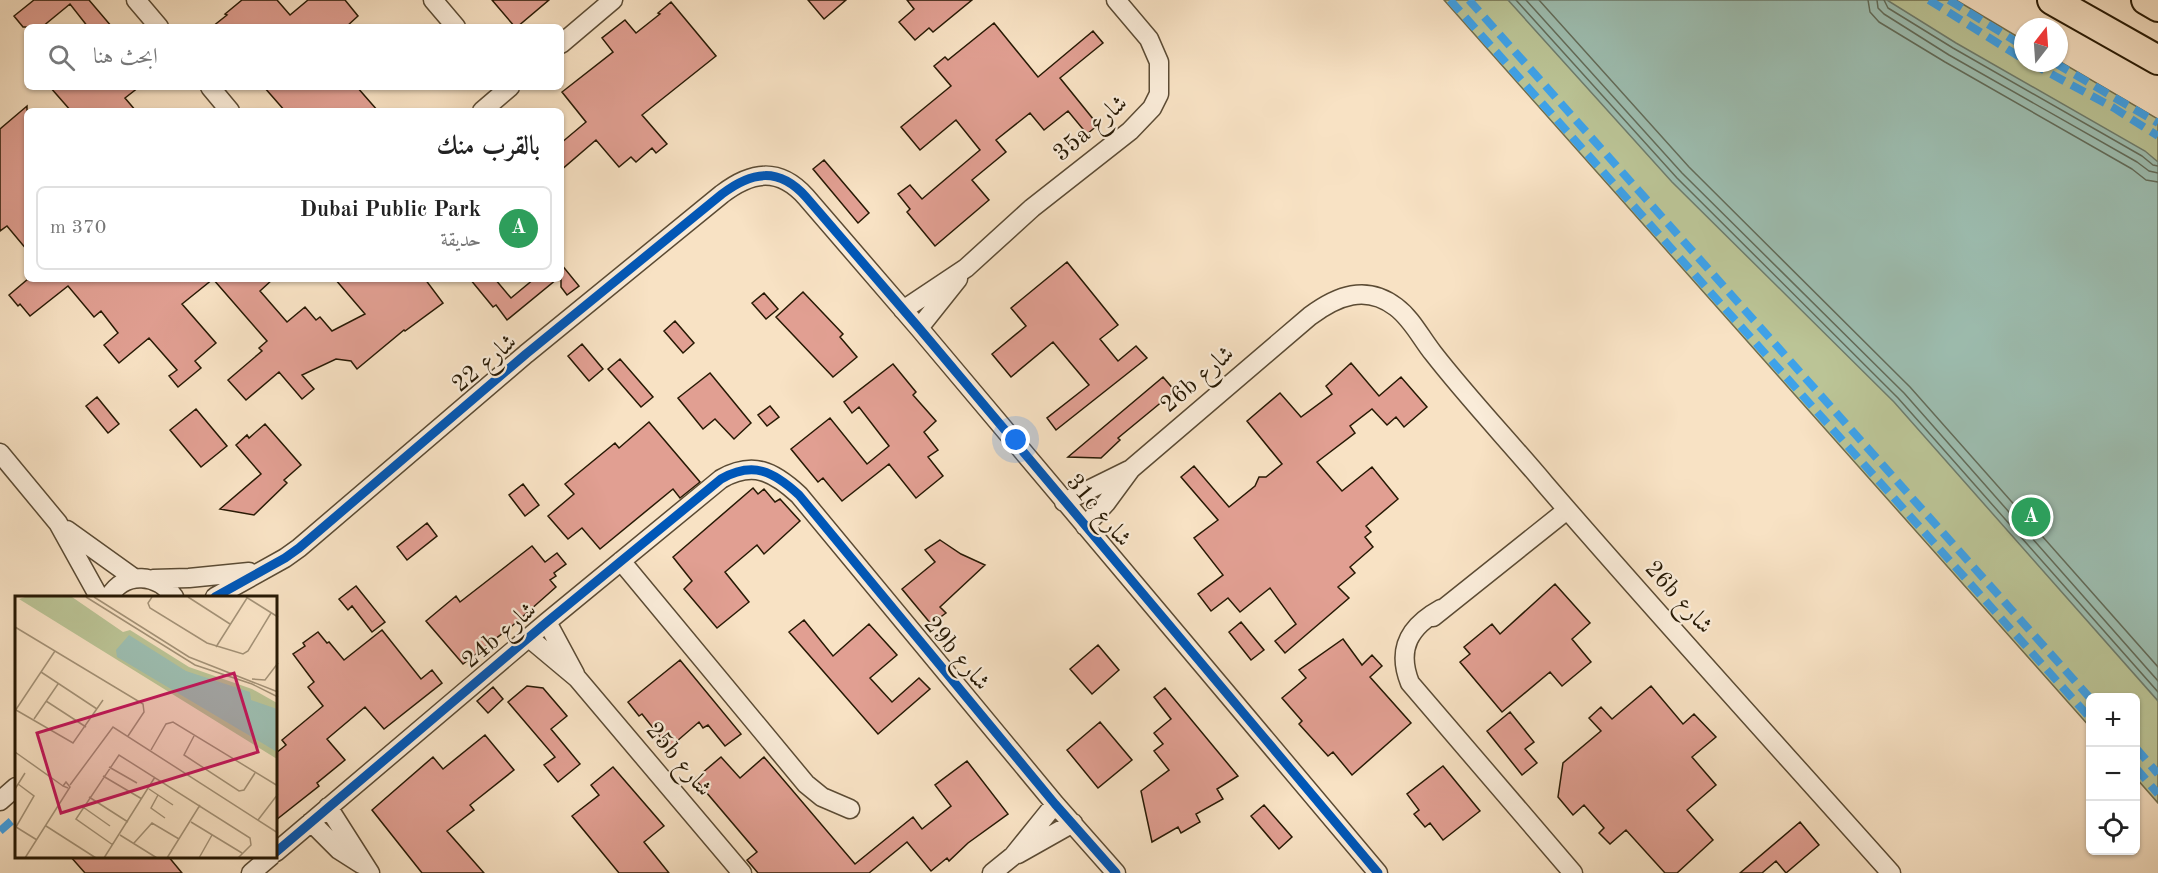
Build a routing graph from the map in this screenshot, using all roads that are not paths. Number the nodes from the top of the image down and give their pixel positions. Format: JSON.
{"nodes":[{"id":1,"x":136,"y":0,"type":"edge"},
{"id":2,"x":433,"y":0,"type":"edge"},
{"id":3,"x":613,"y":0,"type":"edge"},
{"id":4,"x":1116,"y":0,"type":"edge"},
{"id":5,"x":2052,"y":0,"type":"edge"},
{"id":6,"x":2146,"y":0,"type":"edge"},
{"id":7,"x":2158,"y":7,"type":"edge"},
{"id":8,"x":156,"y":24,"type":"edge"},
{"id":9,"x":453,"y":24,"type":"edge"},
{"id":10,"x":564,"y":41,"type":"edge"},
{"id":11,"x":2158,"y":60,"type":"edge"},
{"id":12,"x":212,"y":90,"type":"edge"},
{"id":13,"x":506,"y":90,"type":"edge"},
{"id":14,"x":228,"y":108,"type":"edge"},
{"id":15,"x":485,"y":108,"type":"edge"},
{"id":16,"x":783,"y":179,"type":"joint"},
{"id":17,"x":966,"y":268,"type":"junction"},
{"id":18,"x":903,"y":310,"type":"junction"},
{"id":19,"x":919,"y":328,"type":"junction"},
{"id":20,"x":0,"y":453,"type":"edge"},
{"id":21,"x":760,"y":469,"type":"joint"},
{"id":22,"x":1131,"y":469,"type":"junction"},
{"id":23,"x":1064,"y":502,"type":"junction"},
{"id":24,"x":1567,"y":510,"type":"junction"},
{"id":25,"x":58,"y":523,"type":"junction"},
{"id":26,"x":1085,"y":526,"type":"junction"},
{"id":27,"x":621,"y":561,"type":"junction"},
{"id":28,"x":262,"y":570,"type":"junction"},
{"id":29,"x":134,"y":578,"type":"junction"},
{"id":30,"x":153,"y":579,"type":"junction"},
{"id":31,"x":98,"y":596,"type":"edge"},
{"id":32,"x":110,"y":596,"type":"edge"},
{"id":33,"x":173,"y":596,"type":"edge"},
{"id":34,"x":217,"y":596,"type":"edge"},
{"id":35,"x":546,"y":621,"type":"junction"},
{"id":36,"x":528,"y":638,"type":"junction"},
{"id":37,"x":577,"y":678,"type":"junction"},
{"id":38,"x":15,"y":788,"type":"edge"},
{"id":39,"x":0,"y":801,"type":"edge"},
{"id":40,"x":1055,"y":804,"type":"junction"},
{"id":41,"x":328,"y":807,"type":"junction"},
{"id":42,"x":850,"y":809,"type":"dead end"},
{"id":43,"x":311,"y":822,"type":"junction"},
{"id":44,"x":1073,"y":823,"type":"junction"},
{"id":45,"x":278,"y":850,"type":"edge"},
{"id":46,"x":1013,"y":856,"type":"junction"},
{"id":47,"x":269,"y":858,"type":"edge"},
{"id":48,"x":366,"y":869,"type":"edge"},
{"id":49,"x":251,"y":873,"type":"edge"},
{"id":50,"x":742,"y":873,"type":"edge"},
{"id":51,"x":992,"y":873,"type":"edge"},
{"id":52,"x":1116,"y":873,"type":"edge"},
{"id":53,"x":1377,"y":873,"type":"edge"},
{"id":54,"x":1573,"y":873,"type":"edge"},
{"id":55,"x":1891,"y":873,"type":"edge"}],
"edges":[{"from":1,"to":8,"type":"street"},
{"from":2,"to":9,"type":"street"},
{"from":3,"to":10,"type":"street"},
{"from":4,"to":17,"type":"street","name":"35a شارع"},
{"from":5,"to":11,"type":"main road"},
{"from":6,"to":7,"type":"main road"},
{"from":12,"to":14,"type":"street"},
{"from":13,"to":15,"type":"street"},
{"from":16,"to":18,"type":"street","name":"31c شارع"},
{"from":16,"to":28,"type":"street","name":"شارع 22"},
{"from":17,"to":18,"type":"street","name":"35a شارع"},
{"from":17,"to":19,"type":"street","name":"35a شارع"},
{"from":18,"to":19,"type":"street","name":"31c شارع"},
{"from":19,"to":23,"type":"street","name":"31c شارع"},
{"from":20,"to":25,"type":"street"},
{"from":21,"to":27,"type":"street","name":"24b شارع"},
{"from":21,"to":40,"type":"street","name":"29b شارع"},
{"from":22,"to":23,"type":"street","name":"26b شارع"},
{"from":22,"to":24,"type":"street","name":"26b شارع"},
{"from":22,"to":26,"type":"street","name":"26b شارع"},
{"from":23,"to":26,"type":"street","name":"31c شارع"},
{"from":24,"to":54,"type":"street"},
{"from":24,"to":55,"type":"street","name":"26b شارع"},
{"from":25,"to":29,"type":"street"},
{"from":25,"to":31,"type":"street"},
{"from":26,"to":53,"type":"street","name":"31c شارع"},
{"from":27,"to":35,"type":"street","name":"24b شارع"},
{"from":27,"to":42,"type":"street"},
{"from":28,"to":30,"type":"street","name":"شارع 22"},
{"from":28,"to":34,"type":"street","name":"شارع 22"},
{"from":29,"to":30,"type":"street","name":"شارع 22"},
{"from":29,"to":32,"type":"street"},
{"from":30,"to":33,"type":"street"},
{"from":35,"to":36,"type":"street","name":"24b شارع"},
{"from":35,"to":37,"type":"street","name":"25b شارع"},
{"from":36,"to":37,"type":"street","name":"25b شارع"},
{"from":36,"to":41,"type":"street","name":"24b شارع"},
{"from":37,"to":50,"type":"street","name":"25b شارع"},
{"from":38,"to":39,"type":"street"},
{"from":40,"to":44,"type":"street","name":"29b شارع"},
{"from":40,"to":46,"type":"street"},
{"from":41,"to":43,"type":"street","name":"24b شارع"},
{"from":41,"to":48,"type":"street"},
{"from":43,"to":45,"type":"street","name":"24b شارع"},
{"from":43,"to":48,"type":"street"},
{"from":44,"to":46,"type":"street"},
{"from":44,"to":52,"type":"street","name":"29b شارع"},
{"from":46,"to":51,"type":"street"},
{"from":47,"to":49,"type":"street"}]}
